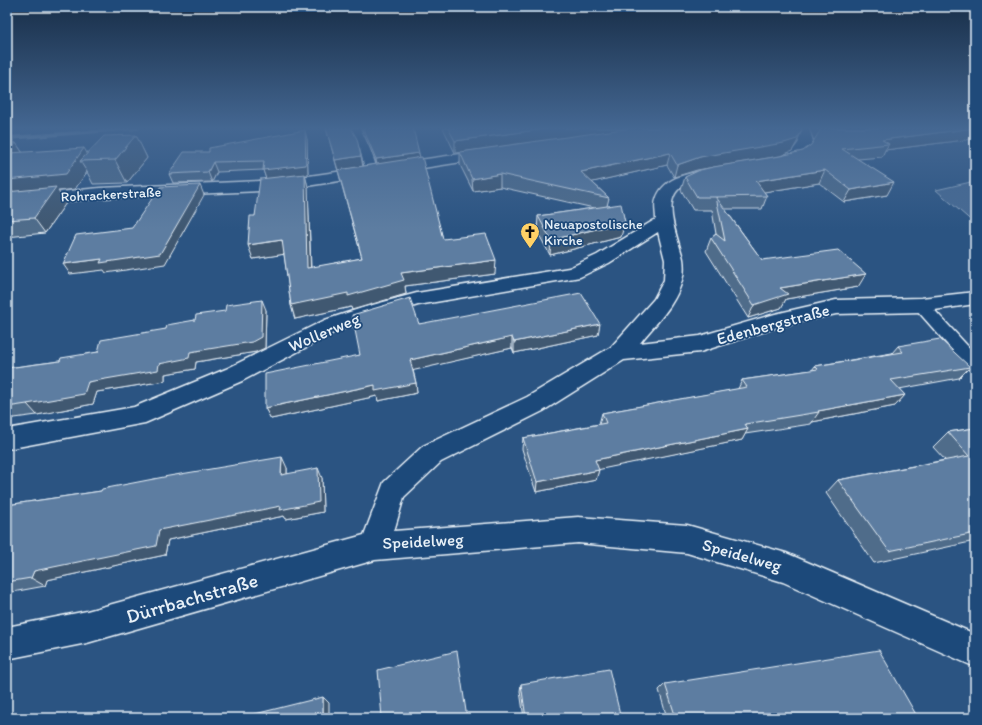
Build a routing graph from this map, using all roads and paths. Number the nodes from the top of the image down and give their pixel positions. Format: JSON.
{"nodes":[{"id":1,"x":369,"y":162,"type":"edge"},
{"id":2,"x":439,"y":162,"type":"edge"},
{"id":3,"x":783,"y":162,"type":"edge"},
{"id":4,"x":761,"y":165,"type":"edge"},
{"id":5,"x":372,"y":172,"type":"junction"},
{"id":6,"x":725,"y":172,"type":"edge"},
{"id":7,"x":7,"y":202,"type":"edge"},
{"id":8,"x":664,"y":221,"type":"junction"},
{"id":9,"x":975,"y":298,"type":"edge"},
{"id":10,"x":921,"y":306,"type":"junction"},
{"id":11,"x":619,"y":353,"type":"junction"},
{"id":12,"x":975,"y":364,"type":"edge"},
{"id":13,"x":7,"y":439,"type":"edge"},
{"id":14,"x":375,"y":546,"type":"junction"},
{"id":15,"x":7,"y":643,"type":"edge"},
{"id":16,"x":975,"y":651,"type":"edge"}],
"edges":[{"from":1,"to":5,"type":"lane"},
{"from":2,"to":5,"type":"street","name":"Rohrackerstraße"},
{"from":3,"to":4,"type":"street"},
{"from":5,"to":7,"type":"street","name":"Rohrackerstraße"},
{"from":6,"to":8,"type":"street","name":"Speidelweg"},
{"from":8,"to":11,"type":"street","name":"Speidelweg"},
{"from":8,"to":13,"type":"street","name":"Wollerweg"},
{"from":9,"to":10,"type":"street","name":"Edenbergstraße"},
{"from":10,"to":11,"type":"street","name":"Edenbergstraße"},
{"from":10,"to":12,"type":"lane"},
{"from":11,"to":14,"type":"street","name":"Speidelweg"},
{"from":14,"to":15,"type":"street","name":"Dürrbachstraße"},
{"from":14,"to":16,"type":"street","name":"Speidelweg"}]}
